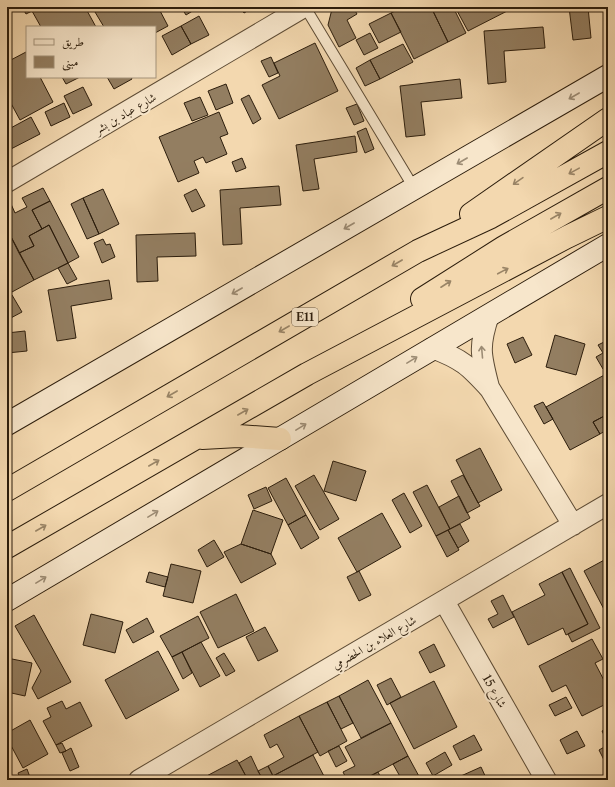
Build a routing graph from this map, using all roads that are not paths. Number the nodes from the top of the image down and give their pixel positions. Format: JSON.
{"nodes":[{"id":1,"x":305,"y":7,"type":"edge"},
{"id":2,"x":608,"y":76,"type":"edge"},
{"id":3,"x":608,"y":119,"type":"edge"},
{"id":4,"x":608,"y":152,"type":"edge"},
{"id":5,"x":7,"y":182,"type":"edge"},
{"id":6,"x":414,"y":188,"type":"junction"},
{"id":7,"x":608,"y":188,"type":"edge"},
{"id":8,"x":608,"y":217,"type":"edge"},
{"id":9,"x":608,"y":245,"type":"edge"},
{"id":10,"x":418,"y":251,"type":"junction"},
{"id":11,"x":489,"y":315,"type":"junction"},
{"id":12,"x":432,"y":348,"type":"junction"},
{"id":13,"x":307,"y":374,"type":"junction"},
{"id":14,"x":490,"y":389,"type":"junction"},
{"id":15,"x":7,"y":424,"type":"edge"},
{"id":16,"x":197,"y":438,"type":"junction"},
{"id":17,"x":280,"y":439,"type":"junction"},
{"id":18,"x":7,"y":490,"type":"edge"},
{"id":19,"x":608,"y":504,"type":"edge"},
{"id":20,"x":572,"y":525,"type":"junction"},
{"id":21,"x":7,"y":547,"type":"edge"},
{"id":22,"x":7,"y":600,"type":"edge"},
{"id":23,"x":444,"y":601,"type":"junction"},
{"id":24,"x":139,"y":780,"type":"edge"},
{"id":25,"x":546,"y":780,"type":"edge"}],
"edges":[{"from":1,"to":5,"type":"street","name":"شارع عباد بن بشر"},
{"from":1,"to":6,"type":"lane"},
{"from":2,"to":6,"type":"street","one_way":true},
{"from":3,"to":10,"type":"highway","one_way":true},
{"from":4,"to":10,"type":"highway","number":"E11","one_way":true},
{"from":6,"to":15,"type":"street","one_way":true},
{"from":13,"to":7,"type":"highway","one_way":true},
{"from":13,"to":8,"type":"highway","one_way":true},
{"from":9,"to":11,"type":"street"},
{"from":10,"to":18,"type":"highway","number":"E11","one_way":true},
{"from":11,"to":12,"type":"street"},
{"from":14,"to":11,"type":"street","one_way":true},
{"from":12,"to":14,"type":"street"},
{"from":17,"to":12,"type":"street","one_way":true},
{"from":16,"to":13,"type":"highway","one_way":true},
{"from":14,"to":20,"type":"street"},
{"from":16,"to":17,"type":"highway"},
{"from":21,"to":16,"type":"highway","one_way":true},
{"from":22,"to":17,"type":"street","one_way":true},
{"from":19,"to":20,"type":"street","name":"شارع العلاء بن الحضرمي"},
{"from":20,"to":23,"type":"street","name":"شارع العلاء بن الحضرمي"},
{"from":23,"to":24,"type":"street","name":"شارع العلاء بن الحضرمي"},
{"from":23,"to":25,"type":"street","name":"شارع 15"}]}
